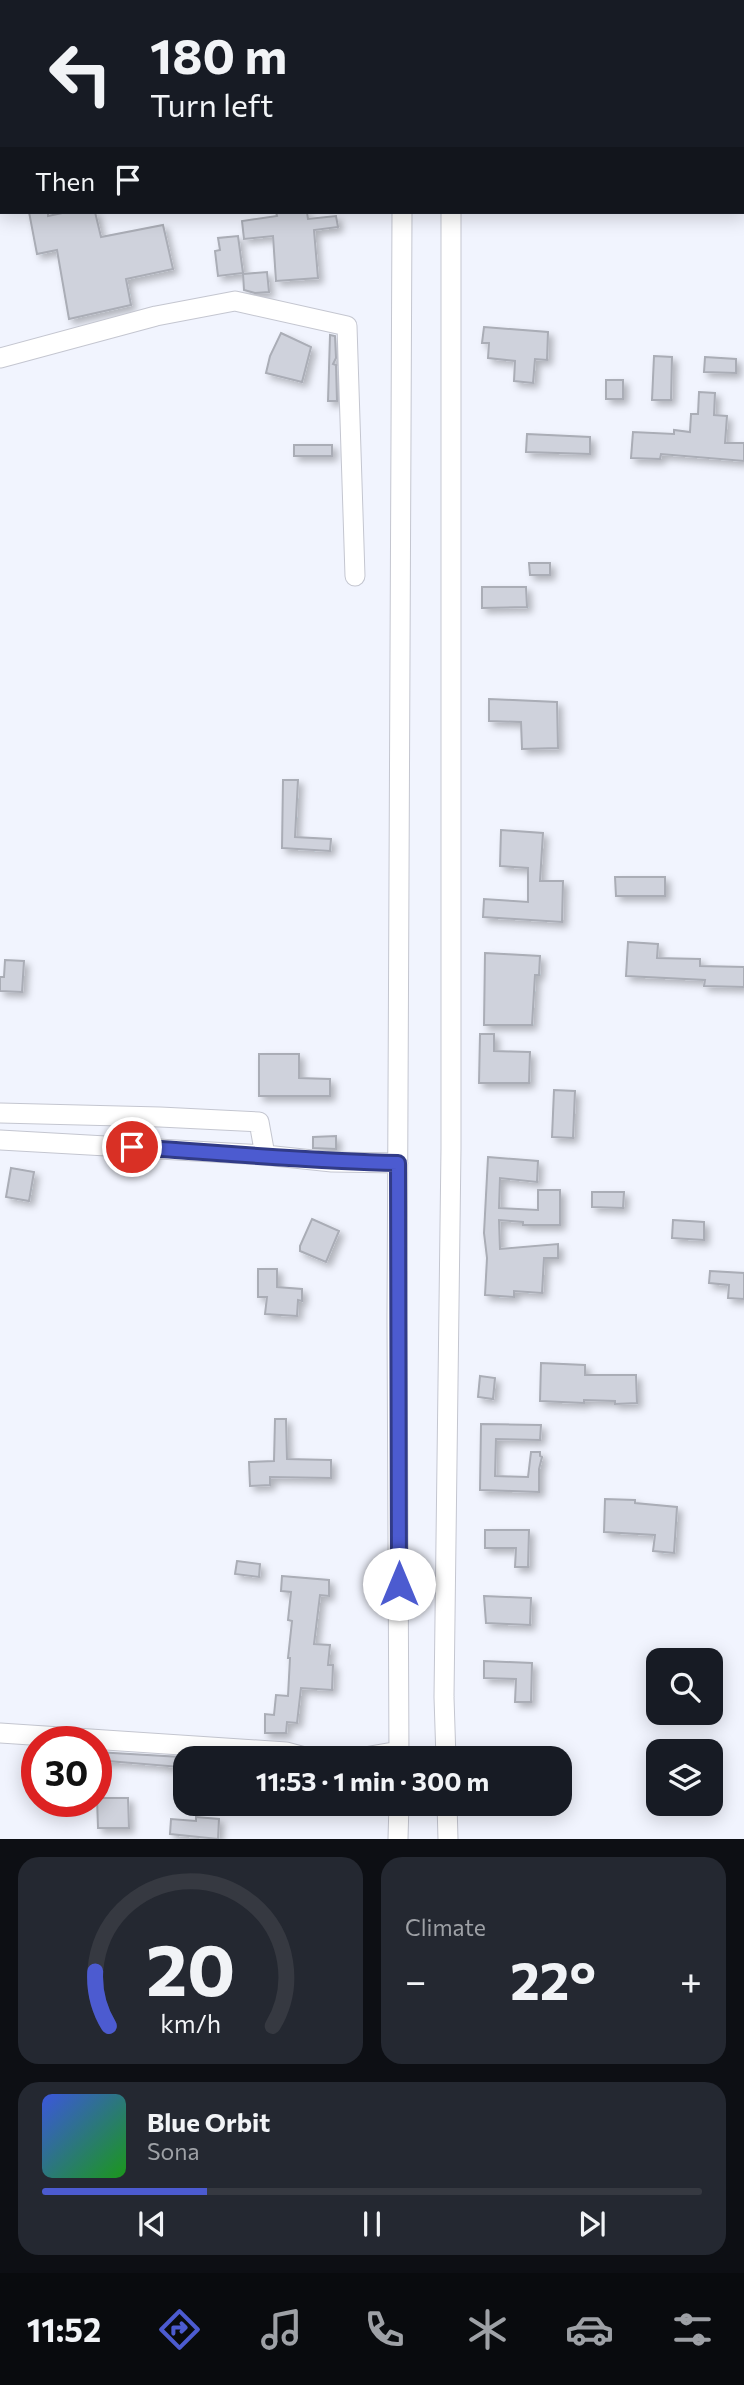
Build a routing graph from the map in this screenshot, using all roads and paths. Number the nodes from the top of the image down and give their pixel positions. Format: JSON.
{"nodes":[{"id":1,"x":402,"y":214,"type":"edge"},
{"id":2,"x":451,"y":214,"type":"edge"},
{"id":3,"x":0,"y":358,"type":"edge"},
{"id":4,"x":355,"y":576,"type":"dead end"},
{"id":5,"x":0,"y":1113,"type":"edge"},
{"id":6,"x":0,"y":1140,"type":"edge"},
{"id":7,"x":265,"y":1155,"type":"junction"},
{"id":8,"x":398,"y":1163,"type":"junction"},
{"id":9,"x":0,"y":1733,"type":"edge"},
{"id":10,"x":195,"y":1746,"type":"edge"},
{"id":11,"x":399,"y":1746,"type":"edge"},
{"id":12,"x":446,"y":1746,"type":"edge"},
{"id":13,"x":398,"y":1816,"type":"edge"},
{"id":14,"x":448,"y":1816,"type":"edge"},
{"id":15,"x":398,"y":1839,"type":"edge"},
{"id":16,"x":449,"y":1839,"type":"edge"}],
"edges":[{"from":1,"to":8,"type":"street"},
{"from":2,"to":12,"type":"street"},
{"from":3,"to":4,"type":"street"},
{"from":5,"to":7,"type":"street"},
{"from":6,"to":7,"type":"street"},
{"from":7,"to":8,"type":"street"},
{"from":8,"to":11,"type":"street"},
{"from":9,"to":10,"type":"street"},
{"from":13,"to":15,"type":"street"},
{"from":14,"to":16,"type":"street"}]}
